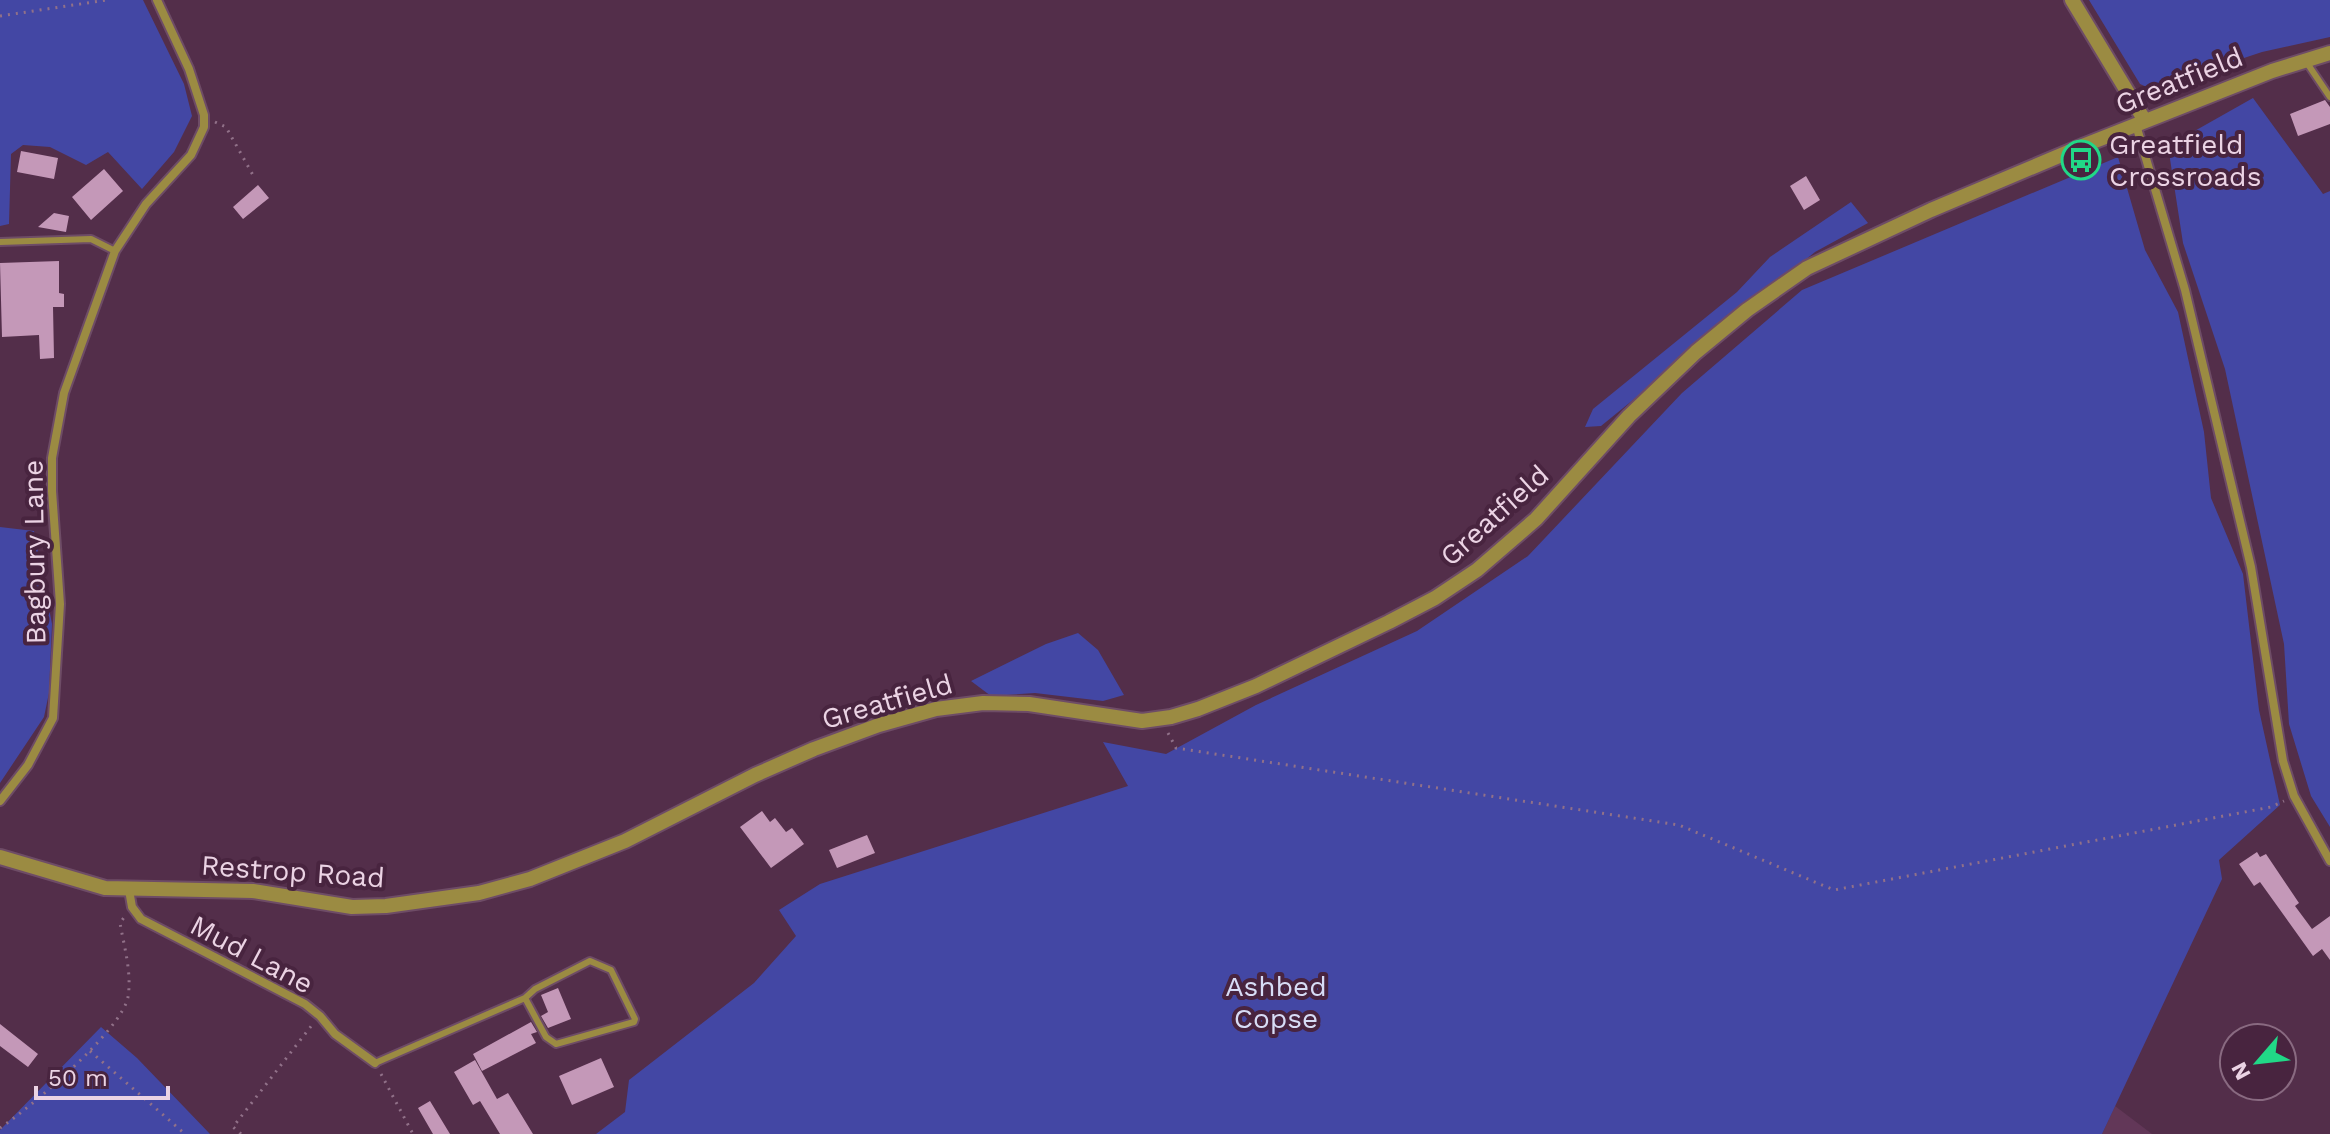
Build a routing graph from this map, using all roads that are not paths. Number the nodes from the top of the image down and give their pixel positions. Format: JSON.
{"nodes":[{"id":1,"x":157,"y":0,"type":"edge"},
{"id":2,"x":2072,"y":0,"type":"edge"},
{"id":3,"x":2330,"y":53,"type":"edge"},
{"id":4,"x":2305,"y":60,"type":"junction"},
{"id":5,"x":2330,"y":97,"type":"edge"},
{"id":6,"x":2140,"y":123,"type":"junction"},
{"id":7,"x":0,"y":242,"type":"edge"},
{"id":8,"x":115,"y":251,"type":"junction"},
{"id":9,"x":0,"y":801,"type":"edge"},
{"id":10,"x":625,"y":841,"type":"joint"},
{"id":11,"x":0,"y":857,"type":"edge"},
{"id":12,"x":2330,"y":861,"type":"edge"},
{"id":13,"x":129,"y":890,"type":"junction"},
{"id":14,"x":525,"y":998,"type":"junction"},
{"id":15,"x":375,"y":1063,"type":"joint"}],
"edges":[{"from":1,"to":8,"type":"street","name":"Bagbury Lane"},
{"from":2,"to":6,"type":"street"},
{"from":3,"to":4,"type":"street","name":"Greatfield"},
{"from":4,"to":5,"type":"lane"},
{"from":4,"to":6,"type":"street","name":"Greatfield"},
{"from":6,"to":10,"type":"street","name":"Greatfield"},
{"from":6,"to":12,"type":"street"},
{"from":7,"to":8,"type":"lane"},
{"from":8,"to":9,"type":"street","name":"Bagbury Lane"},
{"from":10,"to":13,"type":"street","name":"Restrop Road"},
{"from":11,"to":13,"type":"street","name":"Restrop Road"},
{"from":13,"to":15,"type":"street","name":"Mud Lane"},
{"from":14,"to":14,"type":"lane"},
{"from":14,"to":15,"type":"lane"}]}
